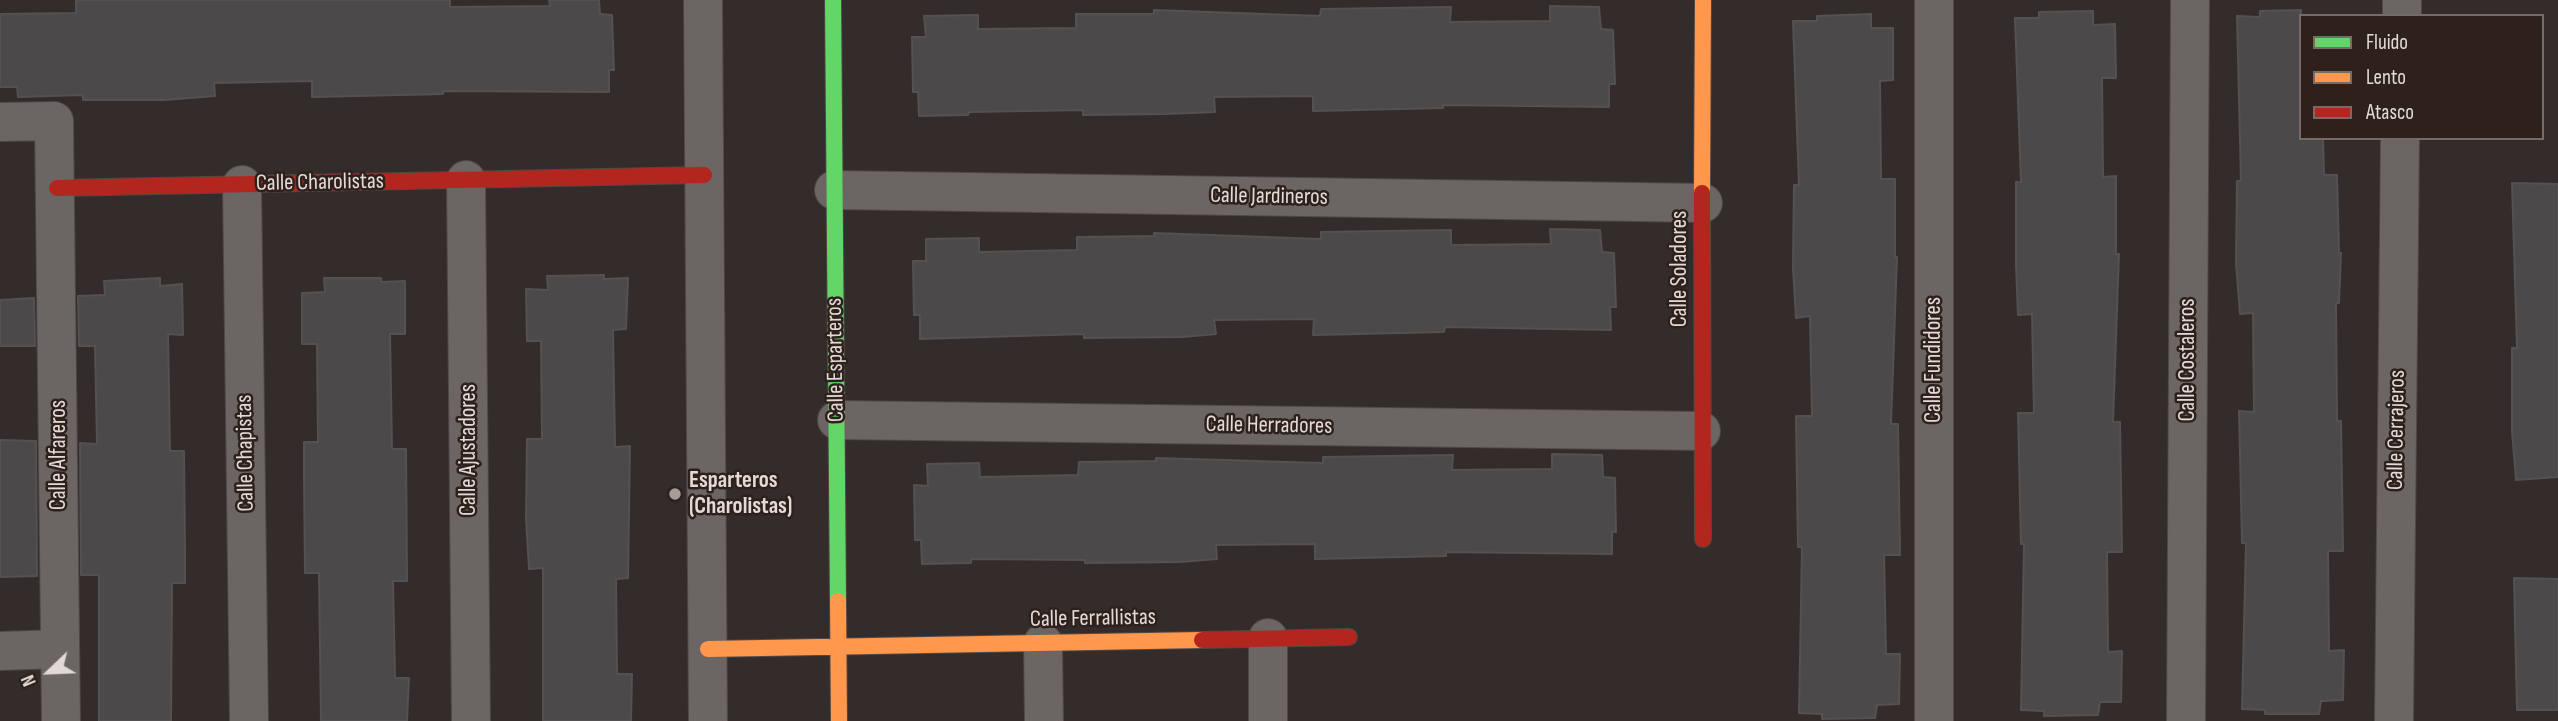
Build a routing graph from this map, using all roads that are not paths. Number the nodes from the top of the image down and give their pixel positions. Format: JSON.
{"nodes":[{"id":1,"x":703,"y":0,"type":"edge"},
{"id":2,"x":833,"y":0,"type":"edge"},
{"id":3,"x":1703,"y":0,"type":"edge"},
{"id":4,"x":1934,"y":0,"type":"edge"},
{"id":5,"x":2190,"y":0,"type":"edge"},
{"id":6,"x":0,"y":122,"type":"edge"},
{"id":7,"x":2400,"y":140,"type":"edge"},
{"id":8,"x":704,"y":175,"type":"junction"},
{"id":9,"x":467,"y":180,"type":"junction"},
{"id":10,"x":242,"y":185,"type":"junction"},
{"id":11,"x":57,"y":188,"type":"junction"},
{"id":12,"x":834,"y":190,"type":"junction"},
{"id":13,"x":1703,"y":203,"type":"junction"},
{"id":14,"x":836,"y":420,"type":"junction"},
{"id":15,"x":1701,"y":431,"type":"junction"},
{"id":16,"x":1703,"y":539,"type":"dead end"},
{"id":17,"x":1349,"y":637,"type":"dead end"},
{"id":18,"x":1268,"y":638,"type":"junction"},
{"id":19,"x":1043,"y":643,"type":"junction"},
{"id":20,"x":838,"y":647,"type":"junction"},
{"id":21,"x":60,"y":649,"type":"junction"},
{"id":22,"x":708,"y":649,"type":"junction"},
{"id":23,"x":0,"y":651,"type":"edge"},
{"id":24,"x":61,"y":721,"type":"edge"},
{"id":25,"x":249,"y":721,"type":"edge"},
{"id":26,"x":471,"y":721,"type":"edge"},
{"id":27,"x":708,"y":721,"type":"edge"},
{"id":28,"x":839,"y":721,"type":"edge"},
{"id":29,"x":1044,"y":721,"type":"edge"},
{"id":30,"x":1268,"y":721,"type":"edge"},
{"id":31,"x":1934,"y":721,"type":"edge"},
{"id":32,"x":2186,"y":721,"type":"edge"},
{"id":33,"x":2394,"y":721,"type":"edge"}],
"edges":[{"from":1,"to":8,"type":"street"},
{"from":2,"to":12,"type":"street","name":"Calle Esparteros"},
{"from":3,"to":13,"type":"street","name":"Calle Soladores"},
{"from":4,"to":31,"type":"street","name":"Calle Fundidores"},
{"from":5,"to":32,"type":"street","name":"Calle Costaleros"},
{"from":6,"to":11,"type":"street"},
{"from":7,"to":33,"type":"street","name":"Calle Cerrajeros"},
{"from":8,"to":9,"type":"street","name":"Calle Charolistas"},
{"from":8,"to":22,"type":"street"},
{"from":9,"to":10,"type":"street","name":"Calle Charolistas"},
{"from":9,"to":26,"type":"street","name":"Calle Ajustadores"},
{"from":10,"to":11,"type":"street","name":"Calle Charolistas"},
{"from":10,"to":25,"type":"street","name":"Calle Chapistas"},
{"from":11,"to":21,"type":"street","name":"Calle Alfareros"},
{"from":12,"to":13,"type":"street","name":"Calle Jardineros"},
{"from":12,"to":14,"type":"street","name":"Calle Esparteros"},
{"from":13,"to":15,"type":"street","name":"Calle Soladores"},
{"from":14,"to":15,"type":"street","name":"Calle Herradores"},
{"from":14,"to":20,"type":"street","name":"Calle Esparteros"},
{"from":15,"to":16,"type":"street","name":"Calle Soladores"},
{"from":17,"to":18,"type":"street","name":"Calle Ferrallistas"},
{"from":18,"to":19,"type":"street","name":"Calle Ferrallistas"},
{"from":18,"to":30,"type":"street"},
{"from":19,"to":20,"type":"street","name":"Calle Ferrallistas"},
{"from":19,"to":29,"type":"street"},
{"from":20,"to":22,"type":"street","name":"Calle Ferrallistas"},
{"from":20,"to":28,"type":"street","name":"Calle Esparteros"},
{"from":21,"to":23,"type":"street"},
{"from":21,"to":24,"type":"street","name":"Calle Alfareros"},
{"from":22,"to":27,"type":"street"}]}
